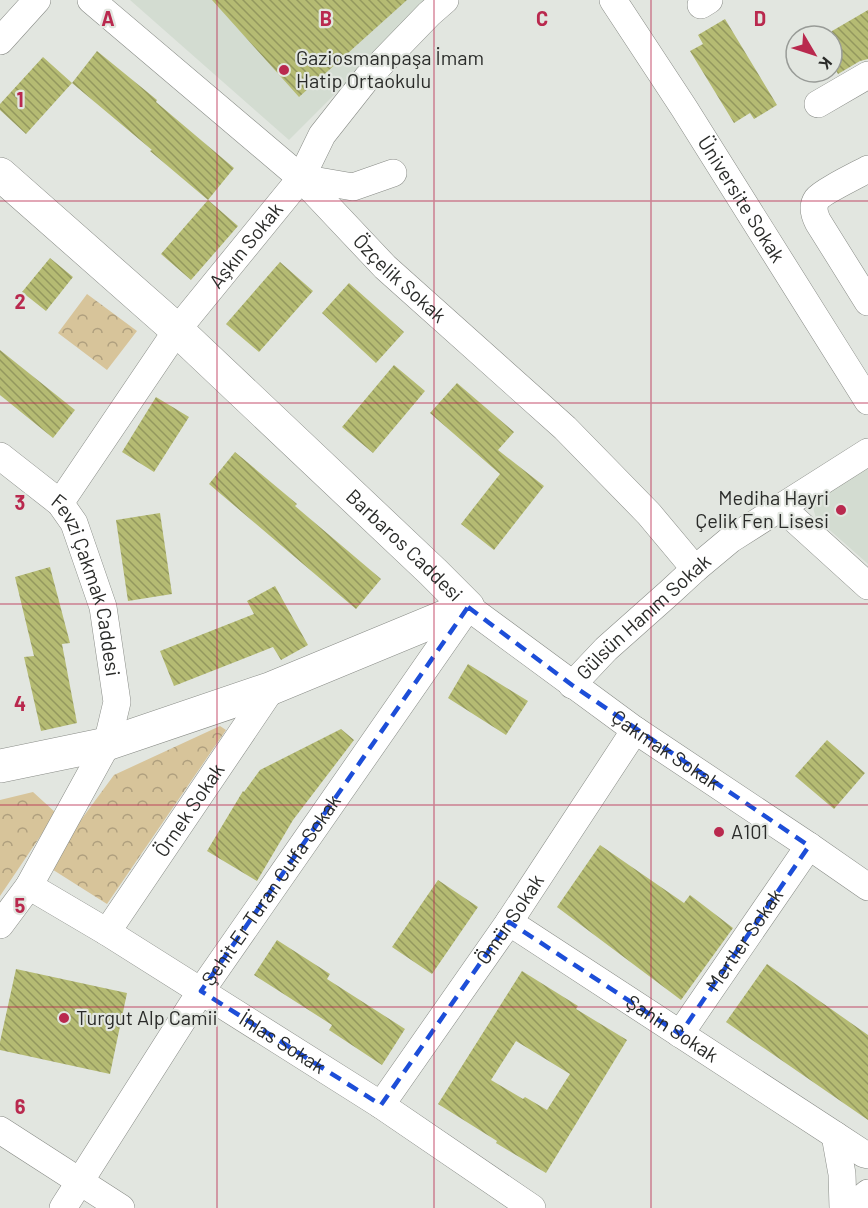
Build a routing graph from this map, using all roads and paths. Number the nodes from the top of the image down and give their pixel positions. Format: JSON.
{"nodes":[{"id":1,"x":37,"y":0,"type":"edge"},
{"id":2,"x":91,"y":0,"type":"edge"},
{"id":3,"x":445,"y":0,"type":"edge"},
{"id":4,"x":613,"y":0,"type":"edge"},
{"id":5,"x":0,"y":41,"type":"edge"},
{"id":6,"x":868,"y":75,"type":"edge"},
{"id":7,"x":818,"y":104,"type":"dead end"},
{"id":8,"x":868,"y":169,"type":"edge"},
{"id":9,"x":393,"y":172,"type":"dead end"},
{"id":10,"x":0,"y":174,"type":"edge"},
{"id":11,"x":301,"y":178,"type":"junction"},
{"id":12,"x":868,"y":302,"type":"edge"},
{"id":13,"x":177,"y":330,"type":"junction"},
{"id":14,"x":868,"y":401,"type":"edge"},
{"id":15,"x":868,"y":452,"type":"edge"},
{"id":16,"x":0,"y":456,"type":"edge"},
{"id":17,"x":60,"y":503,"type":"junction"},
{"id":18,"x":781,"y":507,"type":"junction"},
{"id":19,"x":695,"y":569,"type":"junction"},
{"id":20,"x":868,"y":586,"type":"edge"},
{"id":21,"x":468,"y":607,"type":"junction"},
{"id":22,"x":572,"y":685,"type":"junction"},
{"id":23,"x":272,"y":688,"type":"junction"},
{"id":24,"x":635,"y":730,"type":"junction"},
{"id":25,"x":106,"y":744,"type":"junction"},
{"id":26,"x":0,"y":766,"type":"edge"},
{"id":27,"x":809,"y":846,"type":"junction"},
{"id":28,"x":29,"y":886,"type":"junction"},
{"id":29,"x":868,"y":887,"type":"edge"},
{"id":30,"x":509,"y":922,"type":"junction"},
{"id":31,"x":0,"y":925,"type":"edge"},
{"id":32,"x":107,"y":932,"type":"junction"},
{"id":33,"x":201,"y":991,"type":"junction"},
{"id":34,"x":680,"y":1034,"type":"junction"},
{"id":35,"x":381,"y":1105,"type":"junction"},
{"id":36,"x":0,"y":1130,"type":"edge"},
{"id":37,"x":835,"y":1135,"type":"junction"},
{"id":38,"x":868,"y":1155,"type":"edge"},
{"id":39,"x":80,"y":1181,"type":"junction"},
{"id":40,"x":868,"y":1193,"type":"edge"},
{"id":41,"x":63,"y":1208,"type":"edge"},
{"id":42,"x":121,"y":1208,"type":"edge"},
{"id":43,"x":532,"y":1208,"type":"edge"},
{"id":44,"x":843,"y":1208,"type":"edge"},
{"id":45,"x":850,"y":1208,"type":"edge"}],
"edges":[{"from":1,"to":5,"type":"street"},
{"from":2,"to":11,"type":"street","name":"Özçelik Sokak"},
{"from":3,"to":11,"type":"street","name":"Aşkın Sokak"},
{"from":4,"to":14,"type":"street","name":"Üniversite Sokak"},
{"from":6,"to":7,"type":"street"},
{"from":8,"to":12,"type":"street"},
{"from":9,"to":11,"type":"street"},
{"from":10,"to":13,"type":"main road","name":"Barbaros Caddesi"},
{"from":11,"to":13,"type":"street","name":"Aşkın Sokak"},
{"from":11,"to":19,"type":"street","name":"Özçelik Sokak"},
{"from":13,"to":17,"type":"street","name":"Aşkın Sokak"},
{"from":13,"to":21,"type":"main road","name":"Barbaros Caddesi"},
{"from":15,"to":18,"type":"street","name":"Gülsün Hanım Sokak"},
{"from":16,"to":17,"type":"street","name":"Fevzi Çakmak Caddesi"},
{"from":17,"to":25,"type":"street","name":"Fevzi Çakmak Caddesi"},
{"from":18,"to":19,"type":"street","name":"Gülsün Hanım Sokak"},
{"from":18,"to":20,"type":"street"},
{"from":19,"to":22,"type":"street","name":"Gülsün Hanım Sokak"},
{"from":21,"to":22,"type":"street","name":"Çakmak Sokak"},
{"from":21,"to":23,"type":"main road","name":"Barbaros Caddesi"},
{"from":21,"to":33,"type":"street","name":"Şehit Er Turan Culfa Sokak"},
{"from":22,"to":24,"type":"street","name":"Çakmak Sokak"},
{"from":23,"to":25,"type":"main road","name":"Barbaros Caddesi"},
{"from":23,"to":32,"type":"street","name":"Örnek Sokak"},
{"from":24,"to":27,"type":"street","name":"Çakmak Sokak"},
{"from":24,"to":30,"type":"street","name":"Ömür Sokak"},
{"from":25,"to":26,"type":"main road","name":"Barbaros Caddesi"},
{"from":25,"to":28,"type":"street","name":"Fevzi Çakmak Caddesi"},
{"from":27,"to":29,"type":"street","name":"Çakmak Sokak"},
{"from":27,"to":34,"type":"street","name":"Mertler Sokak"},
{"from":28,"to":31,"type":"street","name":"Fevzi Çakmak Caddesi"},
{"from":28,"to":32,"type":"street","name":"İhlas Sokak"},
{"from":30,"to":34,"type":"street","name":"Şahin Sokak"},
{"from":30,"to":35,"type":"street","name":"Ömür Sokak"},
{"from":32,"to":33,"type":"street","name":"İhlas Sokak"},
{"from":33,"to":35,"type":"street","name":"İhlas Sokak"},
{"from":33,"to":39,"type":"street","name":"Şehit Er Turan Culfa Sokak"},
{"from":34,"to":37,"type":"street","name":"Şahin Sokak"},
{"from":35,"to":43,"type":"street","name":"İhlas Sokak"},
{"from":36,"to":39,"type":"street"},
{"from":37,"to":38,"type":"street","name":"Şahin Sokak"},
{"from":37,"to":44,"type":"street"},
{"from":39,"to":41,"type":"street","name":"Şehit Er Turan Culfa Sokak"},
{"from":39,"to":42,"type":"street"},
{"from":40,"to":45,"type":"street"}]}
